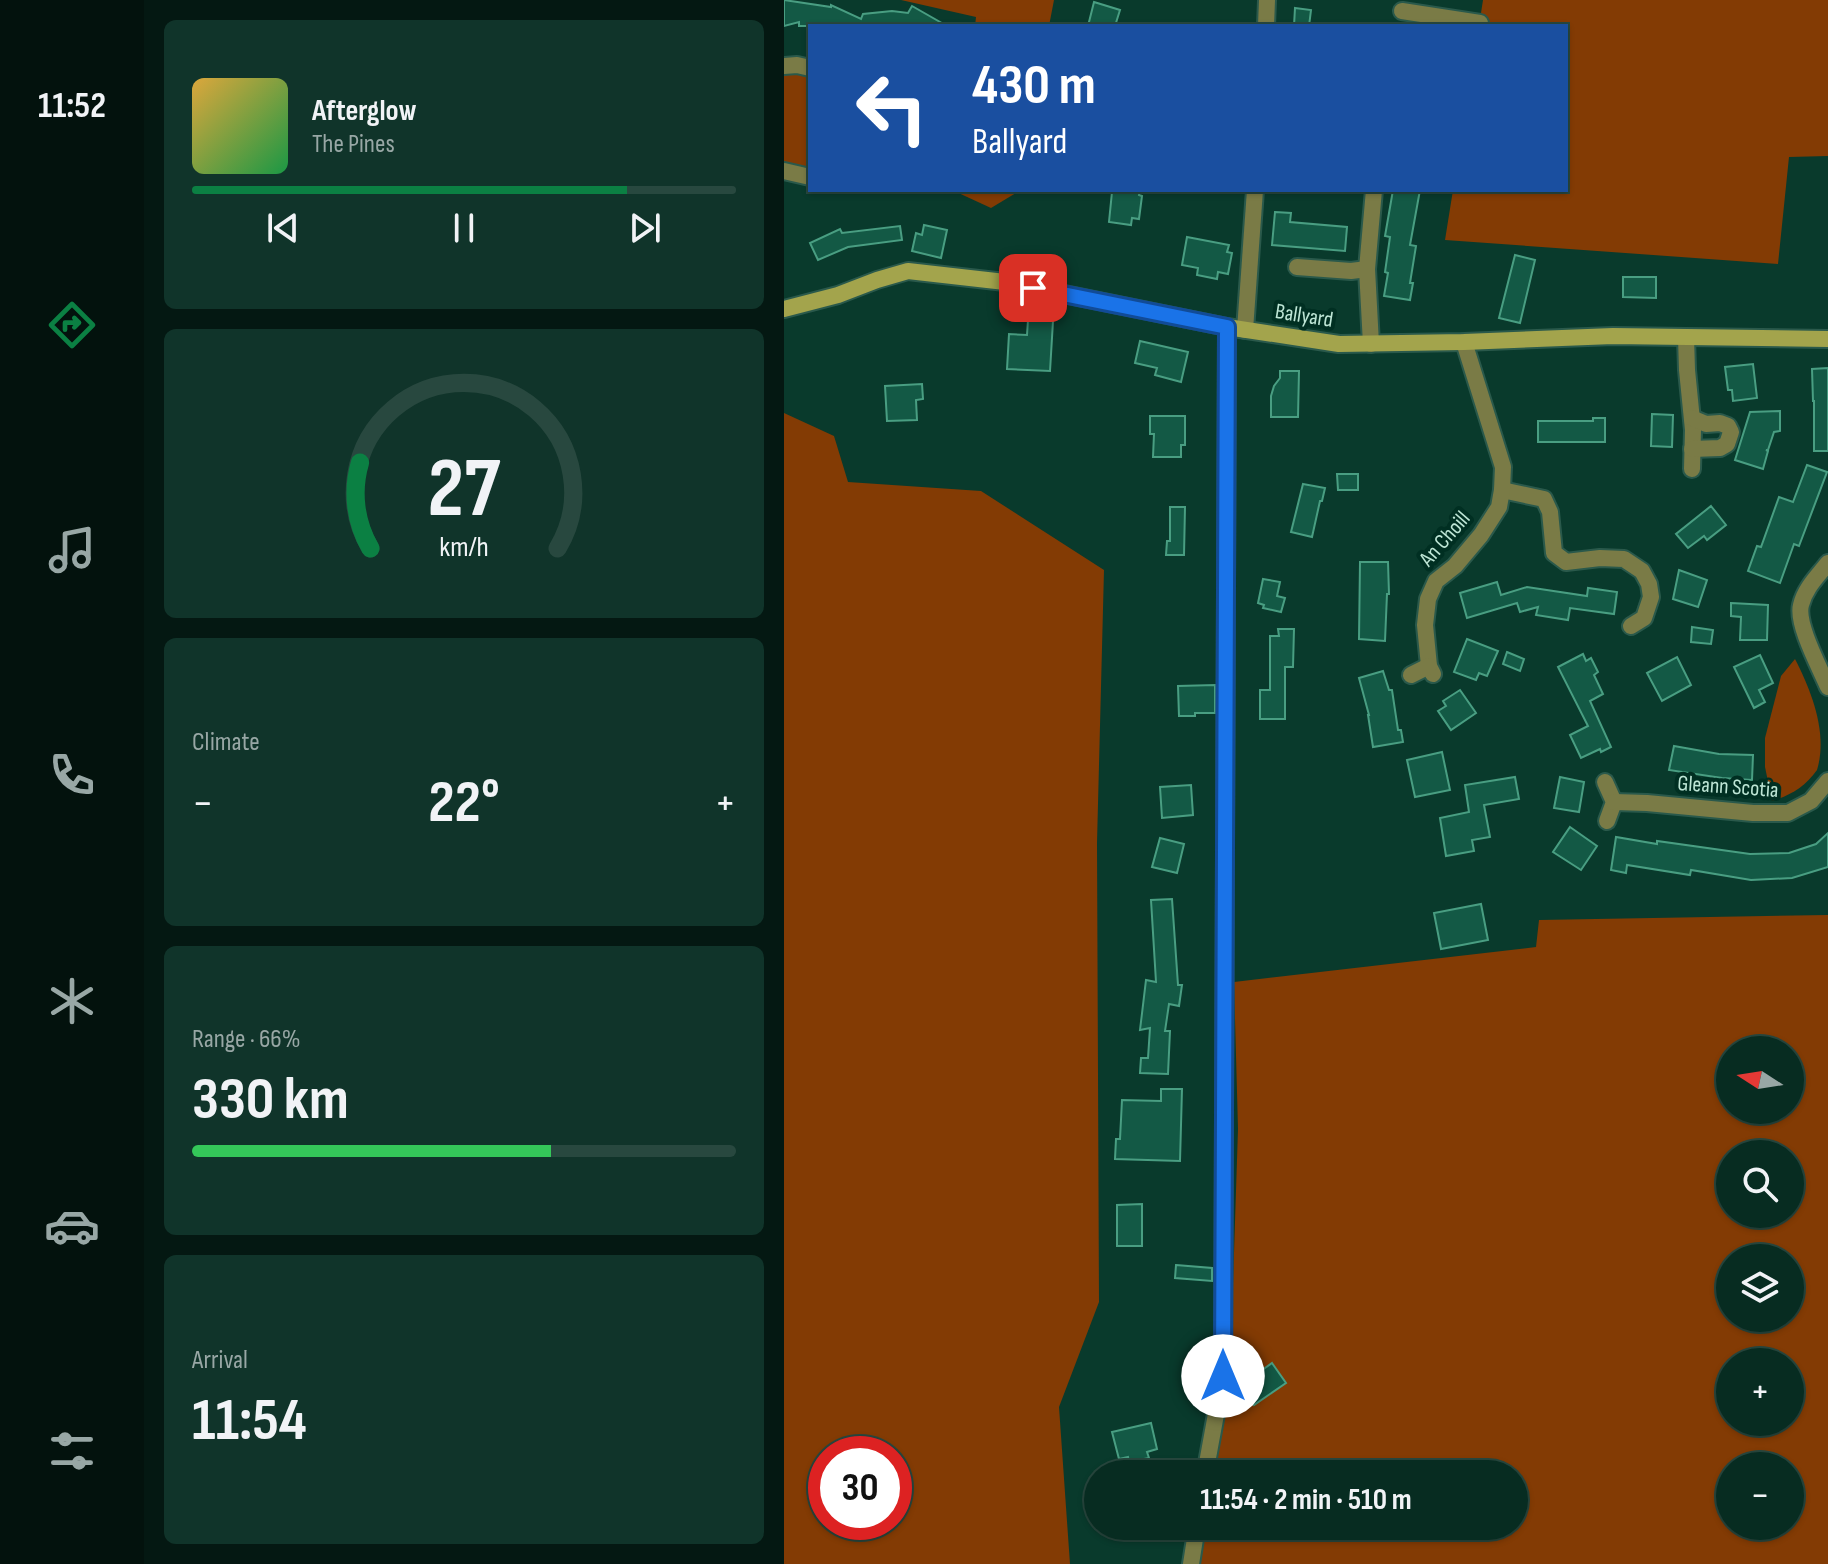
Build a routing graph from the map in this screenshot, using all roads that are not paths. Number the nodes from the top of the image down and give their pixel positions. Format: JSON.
{"nodes":[{"id":1,"x":1267,"y":0,"type":"edge"},
{"id":2,"x":1402,"y":12,"type":"edge"},
{"id":3,"x":1480,"y":23,"type":"dead end"},
{"id":4,"x":1266,"y":24,"type":"edge"},
{"id":5,"x":784,"y":66,"type":"edge"},
{"id":6,"x":808,"y":68,"type":"edge"},
{"id":7,"x":784,"y":171,"type":"edge"},
{"id":8,"x":808,"y":177,"type":"edge"},
{"id":9,"x":1255,"y":192,"type":"edge"},
{"id":10,"x":1374,"y":192,"type":"edge"},
{"id":11,"x":1297,"y":267,"type":"dead end"},
{"id":12,"x":1367,"y":269,"type":"junction"},
{"id":13,"x":784,"y":309,"type":"edge"},
{"id":14,"x":1227,"y":327,"type":"junction"},
{"id":15,"x":1245,"y":330,"type":"junction"},
{"id":16,"x":1686,"y":337,"type":"junction"},
{"id":17,"x":1828,"y":339,"type":"edge"},
{"id":18,"x":1464,"y":342,"type":"junction"},
{"id":19,"x":1371,"y":344,"type":"junction"},
{"id":20,"x":1692,"y":418,"type":"junction"},
{"id":21,"x":1692,"y":449,"type":"junction"},
{"id":22,"x":1692,"y":469,"type":"dead end"},
{"id":23,"x":1502,"y":490,"type":"junction"},
{"id":24,"x":1828,"y":563,"type":"edge"},
{"id":25,"x":1631,"y":626,"type":"dead end"},
{"id":26,"x":1411,"y":675,"type":"dead end"},
{"id":27,"x":1828,"y":687,"type":"edge"},
{"id":28,"x":1828,"y":781,"type":"edge"},
{"id":29,"x":1605,"y":782,"type":"dead end"},
{"id":30,"x":1614,"y":802,"type":"junction"},
{"id":31,"x":1607,"y":821,"type":"dead end"},
{"id":32,"x":1208,"y":1460,"type":"edge"},
{"id":33,"x":1195,"y":1540,"type":"edge"},
{"id":34,"x":1191,"y":1564,"type":"edge"}],
"edges":[{"from":1,"to":4,"type":"street"},
{"from":2,"to":3,"type":"street"},
{"from":5,"to":6,"type":"street"},
{"from":7,"to":8,"type":"street"},
{"from":9,"to":15,"type":"street"},
{"from":10,"to":12,"type":"street"},
{"from":11,"to":12,"type":"street"},
{"from":12,"to":19,"type":"street"},
{"from":13,"to":14,"type":"street","name":"Ballyard"},
{"from":14,"to":15,"type":"street","name":"Ballyard"},
{"from":14,"to":32,"type":"street"},
{"from":15,"to":19,"type":"street","name":"Ballyard"},
{"from":16,"to":17,"type":"street","name":"Ballyard"},
{"from":16,"to":18,"type":"street","name":"Ballyard"},
{"from":16,"to":20,"type":"street"},
{"from":18,"to":19,"type":"street","name":"Ballyard"},
{"from":18,"to":23,"type":"street","name":"An Choill"},
{"from":20,"to":21,"type":"street"},
{"from":20,"to":21,"type":"street"},
{"from":21,"to":22,"type":"street"},
{"from":23,"to":25,"type":"street"},
{"from":23,"to":26,"type":"street","name":"An Choill"},
{"from":24,"to":27,"type":"street"},
{"from":28,"to":30,"type":"street","name":"Gleann Scotia"},
{"from":29,"to":30,"type":"street"},
{"from":30,"to":31,"type":"street"},
{"from":33,"to":34,"type":"street"}]}
